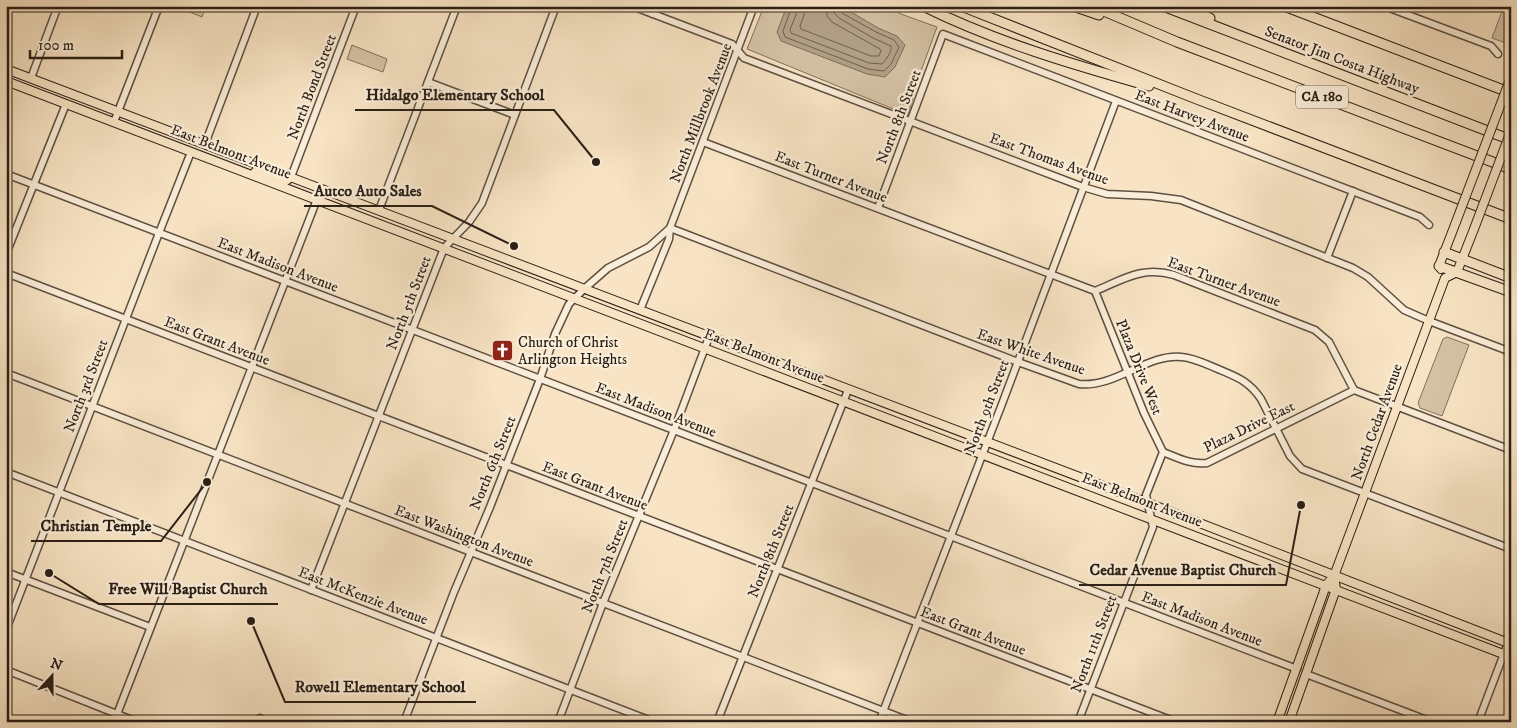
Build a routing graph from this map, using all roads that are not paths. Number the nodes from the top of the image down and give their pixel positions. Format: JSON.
{"nodes":[{"id":1,"x":58,"y":6,"type":"edge"},
{"id":2,"x":158,"y":6,"type":"edge"},
{"id":3,"x":257,"y":6,"type":"edge"},
{"id":4,"x":356,"y":6,"type":"edge"},
{"id":5,"x":456,"y":6,"type":"edge"},
{"id":6,"x":556,"y":6,"type":"edge"},
{"id":7,"x":632,"y":6,"type":"edge"},
{"id":8,"x":656,"y":6,"type":"edge"},
{"id":9,"x":754,"y":6,"type":"edge"},
{"id":10,"x":923,"y":6,"type":"edge"},
{"id":11,"x":961,"y":6,"type":"edge"},
{"id":12,"x":1073,"y":6,"type":"edge"},
{"id":13,"x":1092,"y":6,"type":"edge"},
{"id":14,"x":1163,"y":6,"type":"edge"},
{"id":15,"x":1183,"y":6,"type":"edge"},
{"id":16,"x":1284,"y":6,"type":"edge"},
{"id":17,"x":1288,"y":6,"type":"edge"},
{"id":18,"x":1384,"y":6,"type":"edge"},
{"id":19,"x":653,"y":14,"type":"junction"},
{"id":20,"x":1319,"y":20,"type":"junction"},
{"id":21,"x":943,"y":34,"type":"joint"},
{"id":22,"x":1178,"y":42,"type":"junction"},
{"id":23,"x":738,"y":51,"type":"junction"},
{"id":24,"x":1498,"y":54,"type":"dead end"},
{"id":25,"x":1304,"y":60,"type":"junction"},
{"id":26,"x":6,"y":69,"type":"edge"},
{"id":27,"x":1511,"y":77,"type":"edge"},
{"id":28,"x":31,"y":78,"type":"junction"},
{"id":29,"x":6,"y":81,"type":"edge"},
{"id":30,"x":428,"y":82,"type":"junction"},
{"id":31,"x":1511,"y":93,"type":"edge"},
{"id":32,"x":1194,"y":98,"type":"junction"},
{"id":33,"x":1116,"y":101,"type":"junction"},
{"id":34,"x":66,"y":104,"type":"junction"},
{"id":35,"x":118,"y":112,"type":"junction"},
{"id":36,"x":515,"y":115,"type":"junction"},
{"id":37,"x":910,"y":121,"type":"junction"},
{"id":38,"x":114,"y":122,"type":"junction"},
{"id":39,"x":1511,"y":131,"type":"edge"},
{"id":40,"x":1511,"y":138,"type":"edge"},
{"id":41,"x":703,"y":142,"type":"junction"},
{"id":42,"x":205,"y":144,"type":"junction"},
{"id":43,"x":191,"y":152,"type":"junction"},
{"id":44,"x":1466,"y":152,"type":"junction"},
{"id":45,"x":234,"y":168,"type":"junction"},
{"id":46,"x":1511,"y":169,"type":"edge"},
{"id":47,"x":6,"y":174,"type":"edge"},
{"id":48,"x":1511,"y":174,"type":"edge"},
{"id":49,"x":291,"y":177,"type":"junction"},
{"id":50,"x":34,"y":185,"type":"junction"},
{"id":51,"x":1083,"y":187,"type":"junction"},
{"id":52,"x":321,"y":189,"type":"junction"},
{"id":53,"x":1353,"y":191,"type":"junction"},
{"id":54,"x":317,"y":200,"type":"junction"},
{"id":55,"x":878,"y":208,"type":"junction"},
{"id":56,"x":379,"y":210,"type":"junction"},
{"id":57,"x":1511,"y":219,"type":"edge"},
{"id":58,"x":1428,"y":225,"type":"dead end"},
{"id":59,"x":670,"y":228,"type":"junction"},
{"id":60,"x":159,"y":233,"type":"junction"},
{"id":61,"x":453,"y":238,"type":"junction"},
{"id":62,"x":444,"y":248,"type":"junction"},
{"id":63,"x":1444,"y":252,"type":"junction"},
{"id":64,"x":6,"y":254,"type":"edge"},
{"id":65,"x":1328,"y":258,"type":"junction"},
{"id":66,"x":1462,"y":259,"type":"junction"},
{"id":67,"x":1439,"y":266,"type":"junction"},
{"id":68,"x":1457,"y":272,"type":"junction"},
{"id":69,"x":6,"y":273,"type":"edge"},
{"id":70,"x":1051,"y":275,"type":"junction"},
{"id":71,"x":1445,"y":278,"type":"junction"},
{"id":72,"x":1511,"y":278,"type":"edge"},
{"id":73,"x":286,"y":281,"type":"junction"},
{"id":74,"x":584,"y":289,"type":"junction"},
{"id":75,"x":1095,"y":292,"type":"junction"},
{"id":76,"x":1511,"y":292,"type":"edge"},
{"id":77,"x":574,"y":298,"type":"junction"},
{"id":78,"x":640,"y":310,"type":"junction"},
{"id":79,"x":126,"y":319,"type":"junction"},
{"id":80,"x":1429,"y":321,"type":"junction"},
{"id":81,"x":412,"y":330,"type":"junction"},
{"id":82,"x":709,"y":337,"type":"junction"},
{"id":83,"x":704,"y":348,"type":"junction"},
{"id":84,"x":1511,"y":352,"type":"edge"},
{"id":85,"x":1018,"y":362,"type":"junction"},
{"id":86,"x":252,"y":367,"type":"junction"},
{"id":87,"x":1128,"y":372,"type":"junction"},
{"id":88,"x":6,"y":373,"type":"edge"},
{"id":89,"x":540,"y":379,"type":"junction"},
{"id":90,"x":848,"y":390,"type":"junction"},
{"id":91,"x":1354,"y":390,"type":"junction"},
{"id":92,"x":843,"y":401,"type":"junction"},
{"id":93,"x":92,"y":406,"type":"junction"},
{"id":94,"x":1398,"y":407,"type":"junction"},
{"id":95,"x":378,"y":416,"type":"junction"},
{"id":96,"x":1276,"y":429,"type":"junction"},
{"id":97,"x":674,"y":430,"type":"junction"},
{"id":98,"x":986,"y":442,"type":"junction"},
{"id":99,"x":1511,"y":450,"type":"edge"},
{"id":100,"x":1163,"y":452,"type":"junction"},
{"id":101,"x":218,"y":454,"type":"junction"},
{"id":102,"x":982,"y":454,"type":"junction"},
{"id":103,"x":506,"y":465,"type":"junction"},
{"id":104,"x":6,"y":472,"type":"edge"},
{"id":105,"x":812,"y":483,"type":"junction"},
{"id":106,"x":59,"y":492,"type":"junction"},
{"id":107,"x":1365,"y":494,"type":"junction"},
{"id":108,"x":344,"y":503,"type":"junction"},
{"id":109,"x":1148,"y":503,"type":"junction"},
{"id":110,"x":638,"y":516,"type":"junction"},
{"id":111,"x":1152,"y":519,"type":"junction"},
{"id":112,"x":950,"y":536,"type":"junction"},
{"id":113,"x":184,"y":541,"type":"junction"},
{"id":114,"x":1511,"y":549,"type":"edge"},
{"id":115,"x":470,"y":552,"type":"junction"},
{"id":116,"x":777,"y":569,"type":"junction"},
{"id":117,"x":6,"y":572,"type":"edge"},
{"id":118,"x":1334,"y":576,"type":"junction"},
{"id":119,"x":25,"y":579,"type":"junction"},
{"id":120,"x":1326,"y":586,"type":"junction"},
{"id":121,"x":1336,"y":589,"type":"junction"},
{"id":122,"x":311,"y":590,"type":"junction"},
{"id":123,"x":1124,"y":602,"type":"junction"},
{"id":124,"x":604,"y":603,"type":"junction"},
{"id":125,"x":917,"y":623,"type":"junction"},
{"id":126,"x":150,"y":627,"type":"junction"},
{"id":127,"x":6,"y":630,"type":"edge"},
{"id":128,"x":436,"y":638,"type":"junction"},
{"id":129,"x":1510,"y":641,"type":"edge"},
{"id":130,"x":1507,"y":655,"type":"edge"},
{"id":131,"x":742,"y":656,"type":"junction"},
{"id":132,"x":1297,"y":668,"type":"junction"},
{"id":133,"x":6,"y":670,"type":"edge"},
{"id":134,"x":1306,"y":674,"type":"junction"},
{"id":135,"x":570,"y":689,"type":"junction"},
{"id":136,"x":1091,"y":689,"type":"junction"},
{"id":137,"x":883,"y":711,"type":"junction"},
{"id":138,"x":117,"y":714,"type":"junction"},
{"id":139,"x":114,"y":722,"type":"edge"},
{"id":140,"x":137,"y":722,"type":"edge"},
{"id":141,"x":404,"y":722,"type":"edge"},
{"id":142,"x":558,"y":722,"type":"edge"},
{"id":143,"x":654,"y":722,"type":"edge"},
{"id":144,"x":717,"y":722,"type":"edge"},
{"id":145,"x":879,"y":722,"type":"edge"},
{"id":146,"x":912,"y":722,"type":"edge"},
{"id":147,"x":1078,"y":722,"type":"edge"},
{"id":148,"x":1176,"y":722,"type":"edge"},
{"id":149,"x":1277,"y":722,"type":"edge"},
{"id":150,"x":1289,"y":722,"type":"edge"},
{"id":151,"x":1432,"y":722,"type":"edge"},
{"id":152,"x":1478,"y":722,"type":"edge"}],
"edges":[{"from":1,"to":28,"type":"street"},
{"from":2,"to":35,"type":"street"},
{"from":3,"to":42,"type":"street"},
{"from":4,"to":49,"type":"street","name":"North Bond Street"},
{"from":5,"to":30,"type":"street"},
{"from":6,"to":36,"type":"street","name":"North 5th Street"},
{"from":7,"to":19,"type":"street","name":"East Thomas Avenue"},
{"from":8,"to":19,"type":"street"},
{"from":9,"to":23,"type":"street","name":"North Millbrook Avenue"},
{"from":10,"to":32,"type":"highway"},
{"from":11,"to":32,"type":"highway"},
{"from":12,"to":22,"type":"highway"},
{"from":13,"to":22,"type":"highway","number":"CA 180"},
{"from":14,"to":25,"type":"highway","name":"Senator Jim Costa Highway","number":"CA 180"},
{"from":15,"to":25,"type":"highway"},
{"from":16,"to":20,"type":"highway"},
{"from":17,"to":20,"type":"highway"},
{"from":18,"to":24,"type":"street"},
{"from":19,"to":23,"type":"street","name":"East Thomas Avenue"},
{"from":20,"to":31,"type":"highway"},
{"from":21,"to":33,"type":"street","name":"East Harvey Avenue"},
{"from":21,"to":37,"type":"street","name":"North 8th Street"},
{"from":22,"to":44,"type":"highway","number":"CA 180"},
{"from":23,"to":37,"type":"street","name":"East Thomas Avenue"},
{"from":23,"to":41,"type":"street","name":"North Millbrook Avenue"},
{"from":25,"to":40,"type":"highway","name":"Senator Jim Costa Highway","number":"CA 180"},
{"from":26,"to":28,"type":"main road","name":"East Belmont Avenue"},
{"from":27,"to":63,"type":"main road","bridge":true},
{"from":28,"to":35,"type":"main road","name":"East Belmont Avenue"},
{"from":29,"to":34,"type":"main road","name":"East Belmont Avenue"},
{"from":30,"to":36,"type":"street"},
{"from":30,"to":56,"type":"street"},
{"from":32,"to":57,"type":"highway"},
{"from":33,"to":51,"type":"street","name":"North 9th Street"},
{"from":33,"to":53,"type":"street","name":"East Harvey Avenue"},
{"from":34,"to":38,"type":"main road","name":"East Belmont Avenue"},
{"from":34,"to":50,"type":"street"},
{"from":35,"to":38,"type":"street"},
{"from":35,"to":42,"type":"main road","name":"East Belmont Avenue"},
{"from":36,"to":61,"type":"street","name":"North 5th Street"},
{"from":37,"to":51,"type":"street","name":"East Thomas Avenue"},
{"from":37,"to":55,"type":"street","name":"North 8th Street"},
{"from":38,"to":43,"type":"main road","name":"East Belmont Avenue"},
{"from":39,"to":66,"type":"main road","bridge":true},
{"from":41,"to":55,"type":"street","name":"East Turner Avenue"},
{"from":41,"to":59,"type":"street","name":"North Millbrook Avenue"},
{"from":42,"to":49,"type":"main road","name":"East Belmont Avenue"},
{"from":43,"to":45,"type":"main road","name":"East Belmont Avenue"},
{"from":43,"to":60,"type":"street","name":"North 3rd Street"},
{"from":44,"to":46,"type":"highway","number":"CA 180"},
{"from":44,"to":48,"type":"highway"},
{"from":45,"to":49,"type":"main road"},
{"from":45,"to":54,"type":"main road","name":"East Belmont Avenue"},
{"from":47,"to":50,"type":"street","name":"East Madison Avenue"},
{"from":49,"to":52,"type":"main road","name":"East Belmont Avenue"},
{"from":50,"to":60,"type":"street","name":"East Madison Avenue"},
{"from":50,"to":64,"type":"street"},
{"from":51,"to":65,"type":"street","name":"East Thomas Avenue"},
{"from":51,"to":70,"type":"street","name":"North 9th Street"},
{"from":52,"to":54,"type":"street"},
{"from":52,"to":56,"type":"main road","name":"East Belmont Avenue"},
{"from":53,"to":58,"type":"street","name":"East Harvey Avenue"},
{"from":53,"to":65,"type":"street"},
{"from":54,"to":62,"type":"main road","name":"East Belmont Avenue"},
{"from":54,"to":73,"type":"street"},
{"from":55,"to":70,"type":"street","name":"East Turner Avenue"},
{"from":56,"to":61,"type":"main road","name":"East Belmont Avenue"},
{"from":59,"to":74,"type":"street","name":"North Millbrook Avenue"},
{"from":59,"to":78,"type":"street","name":"North Millbrook Avenue"},
{"from":59,"to":85,"type":"street","name":"East White Avenue"},
{"from":60,"to":73,"type":"street","name":"East Madison Avenue"},
{"from":60,"to":79,"type":"street","name":"North 3rd Street"},
{"from":61,"to":62,"type":"street","name":"North 5th Street"},
{"from":61,"to":74,"type":"main road","name":"East Belmont Avenue"},
{"from":62,"to":77,"type":"main road","name":"East Belmont Avenue"},
{"from":62,"to":81,"type":"street","name":"North 5th Street"},
{"from":63,"to":66,"type":"highway"},
{"from":63,"to":67,"type":"main road"},
{"from":65,"to":80,"type":"street","name":"East Thomas Avenue"},
{"from":66,"to":68,"type":"main road"},
{"from":66,"to":72,"type":"highway"},
{"from":67,"to":68,"type":"highway"},
{"from":67,"to":71,"type":"main road"},
{"from":68,"to":71,"type":"main road"},
{"from":68,"to":76,"type":"highway"},
{"from":69,"to":79,"type":"street","name":"East Grant Avenue"},
{"from":70,"to":75,"type":"street","name":"East Turner Avenue"},
{"from":70,"to":85,"type":"street","name":"North 9th Street"},
{"from":71,"to":80,"type":"main road","name":"North Cedar Avenue"},
{"from":73,"to":81,"type":"street","name":"East Madison Avenue"},
{"from":73,"to":86,"type":"street"},
{"from":74,"to":77,"type":"street","name":"North Millbrook Avenue"},
{"from":74,"to":78,"type":"main road","name":"East Belmont Avenue"},
{"from":75,"to":87,"type":"street","name":"Plaza Drive West"},
{"from":75,"to":91,"type":"street","name":"East Turner Avenue"},
{"from":77,"to":83,"type":"main road","name":"East Belmont Avenue"},
{"from":77,"to":89,"type":"street","name":"North 6th Street"},
{"from":78,"to":82,"type":"main road","name":"East Belmont Avenue"},
{"from":79,"to":86,"type":"street","name":"East Grant Avenue"},
{"from":79,"to":93,"type":"street","name":"North 3rd Street"},
{"from":80,"to":84,"type":"street","name":"East Thomas Avenue"},
{"from":80,"to":94,"type":"main road","name":"North Cedar Avenue"},
{"from":81,"to":89,"type":"street","name":"East Madison Avenue"},
{"from":81,"to":95,"type":"street","name":"North 5th Street"},
{"from":82,"to":83,"type":"street","name":"North 7th Street"},
{"from":82,"to":90,"type":"main road","name":"East Belmont Avenue"},
{"from":83,"to":92,"type":"main road","name":"East Belmont Avenue"},
{"from":83,"to":97,"type":"street","name":"North 7th Street"},
{"from":85,"to":87,"type":"street","name":"East White Avenue"},
{"from":85,"to":98,"type":"street","name":"North 9th Street"},
{"from":86,"to":95,"type":"street","name":"East Grant Avenue"},
{"from":86,"to":101,"type":"street"},
{"from":87,"to":96,"type":"street","name":"East White Avenue"},
{"from":87,"to":100,"type":"street","name":"Plaza Drive West"},
{"from":88,"to":93,"type":"street","name":"East Washington Avenue"},
{"from":89,"to":97,"type":"street","name":"East Madison Avenue"},
{"from":89,"to":103,"type":"street","name":"North 6th Street"},
{"from":90,"to":92,"type":"street","name":"North 8th Street"},
{"from":90,"to":98,"type":"main road","name":"East Belmont Avenue"},
{"from":91,"to":94,"type":"street"},
{"from":91,"to":96,"type":"street","name":"Plaza Drive East"},
{"from":92,"to":102,"type":"main road","name":"East Belmont Avenue"},
{"from":92,"to":105,"type":"street","name":"North 8th Street"},
{"from":93,"to":101,"type":"street","name":"East Washington Avenue"},
{"from":93,"to":106,"type":"street","name":"North 3rd Street"},
{"from":94,"to":99,"type":"street"},
{"from":94,"to":107,"type":"main road","name":"North Cedar Avenue"},
{"from":95,"to":103,"type":"street","name":"East Grant Avenue"},
{"from":95,"to":108,"type":"street","name":"North 5th Street"},
{"from":96,"to":100,"type":"street","name":"Plaza Drive East"},
{"from":96,"to":107,"type":"street","name":"East White Avenue"},
{"from":97,"to":105,"type":"street","name":"East Madison Avenue"},
{"from":97,"to":110,"type":"street","name":"North 7th Street"},
{"from":98,"to":102,"type":"street","name":"North 9th Street"},
{"from":98,"to":109,"type":"main road","name":"East Belmont Avenue"},
{"from":100,"to":109,"type":"street"},
{"from":101,"to":108,"type":"street","name":"East Washington Avenue"},
{"from":101,"to":113,"type":"street"},
{"from":102,"to":111,"type":"main road","name":"East Belmont Avenue"},
{"from":102,"to":112,"type":"street","name":"North 9th Street"},
{"from":103,"to":110,"type":"street","name":"East Grant Avenue"},
{"from":103,"to":115,"type":"street","name":"North 6th Street"},
{"from":104,"to":106,"type":"street","name":"East McKenzie Avenue"},
{"from":105,"to":112,"type":"street","name":"East Madison Avenue"},
{"from":105,"to":116,"type":"street","name":"North 8th Street"},
{"from":106,"to":113,"type":"street","name":"East McKenzie Avenue"},
{"from":106,"to":119,"type":"street","name":"North 3rd Street"},
{"from":107,"to":114,"type":"street","name":"East White Avenue"},
{"from":107,"to":118,"type":"main road","name":"North Cedar Avenue"},
{"from":108,"to":115,"type":"street","name":"East Washington Avenue"},
{"from":108,"to":122,"type":"street","name":"North 5th Street"},
{"from":109,"to":111,"type":"street"},
{"from":109,"to":118,"type":"main road","name":"East Belmont Avenue"},
{"from":110,"to":116,"type":"street","name":"East Grant Avenue"},
{"from":110,"to":124,"type":"street","name":"North 7th Street"},
{"from":111,"to":120,"type":"main road","name":"East Belmont Avenue"},
{"from":111,"to":123,"type":"street","name":"North 11th Street"},
{"from":112,"to":123,"type":"street","name":"East Madison Avenue"},
{"from":112,"to":125,"type":"street","name":"North 9th Street"},
{"from":113,"to":122,"type":"street","name":"East McKenzie Avenue"},
{"from":113,"to":126,"type":"street"},
{"from":115,"to":124,"type":"street","name":"East Washington Avenue"},
{"from":115,"to":128,"type":"street","name":"North 6th Street"},
{"from":116,"to":125,"type":"street","name":"East Grant Avenue"},
{"from":116,"to":131,"type":"street","name":"North 8th Street"},
{"from":117,"to":119,"type":"street"},
{"from":118,"to":120,"type":"main road","name":"North Cedar Avenue"},
{"from":118,"to":121,"type":"main road","name":"North Cedar Avenue"},
{"from":118,"to":129,"type":"main road","name":"East Belmont Avenue"},
{"from":119,"to":126,"type":"street"},
{"from":119,"to":127,"type":"street","name":"North 3rd Street"},
{"from":120,"to":121,"type":"main road","name":"East Belmont Avenue"},
{"from":120,"to":132,"type":"main road","name":"North Cedar Avenue"},
{"from":121,"to":130,"type":"main road","name":"East Belmont Avenue"},
{"from":121,"to":134,"type":"main road","name":"North Cedar Avenue"},
{"from":122,"to":128,"type":"street","name":"East McKenzie Avenue"},
{"from":123,"to":132,"type":"street","name":"East Madison Avenue"},
{"from":123,"to":136,"type":"street","name":"North 11th Street"},
{"from":124,"to":131,"type":"street","name":"East Washington Avenue"},
{"from":124,"to":135,"type":"street","name":"North 7th Street"},
{"from":125,"to":136,"type":"street","name":"East Grant Avenue"},
{"from":125,"to":137,"type":"street","name":"North 9th Street"},
{"from":126,"to":138,"type":"street"},
{"from":128,"to":135,"type":"street","name":"East McKenzie Avenue"},
{"from":128,"to":141,"type":"street","name":"North 6th Street"},
{"from":129,"to":130,"type":"street"},
{"from":130,"to":152,"type":"street"},
{"from":131,"to":137,"type":"street","name":"East Washington Avenue"},
{"from":131,"to":144,"type":"street","name":"North 8th Street"},
{"from":132,"to":149,"type":"main road","name":"North Cedar Avenue"},
{"from":133,"to":138,"type":"street"},
{"from":134,"to":150,"type":"main road","name":"North Cedar Avenue"},
{"from":134,"to":151,"type":"street"},
{"from":135,"to":142,"type":"street","name":"North 7th Street"},
{"from":135,"to":143,"type":"street","name":"East McKenzie Avenue"},
{"from":136,"to":147,"type":"street","name":"North 11th Street"},
{"from":136,"to":148,"type":"street","name":"East Grant Avenue"},
{"from":137,"to":145,"type":"street","name":"North 9th Street"},
{"from":137,"to":146,"type":"street","name":"East Washington Avenue"},
{"from":138,"to":139,"type":"street"},
{"from":138,"to":140,"type":"street"}]}
